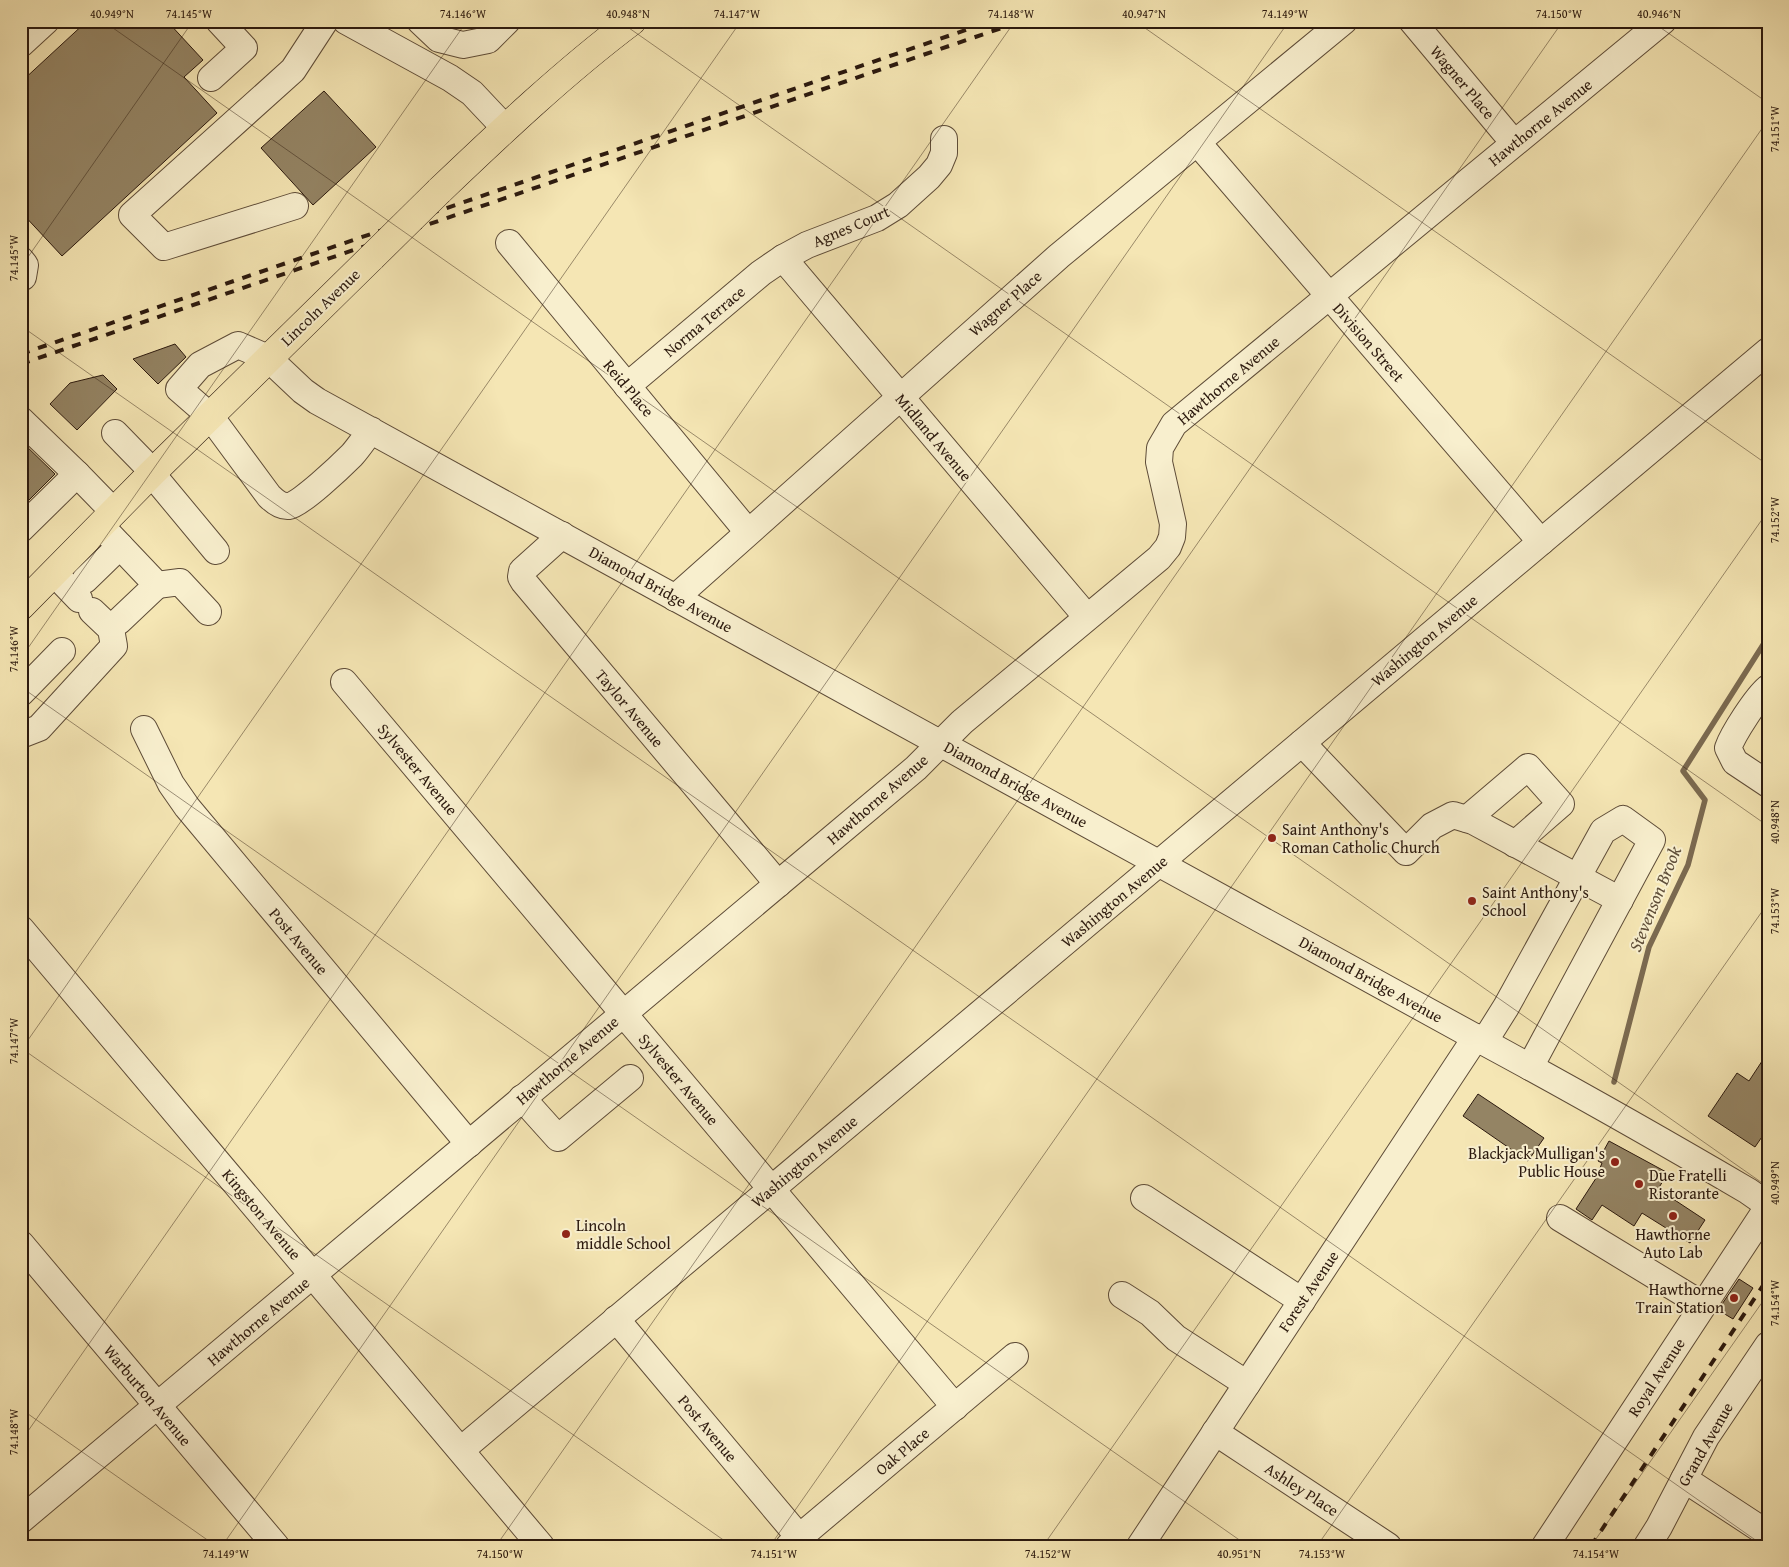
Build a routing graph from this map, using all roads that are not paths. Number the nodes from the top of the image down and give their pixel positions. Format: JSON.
{"nodes":[{"id":1,"x":46,"y":21,"type":"edge"},
{"id":2,"x":219,"y":21,"type":"edge"},
{"id":3,"x":325,"y":21,"type":"edge"},
{"id":4,"x":346,"y":21,"type":"edge"},
{"id":5,"x":420,"y":21,"type":"edge"},
{"id":6,"x":507,"y":21,"type":"edge"},
{"id":7,"x":632,"y":21,"type":"edge"},
{"id":8,"x":1344,"y":21,"type":"edge"},
{"id":9,"x":1412,"y":21,"type":"edge"},
{"id":10,"x":1663,"y":21,"type":"edge"},
{"id":11,"x":21,"y":44,"type":"edge"},
{"id":12,"x":211,"y":78,"type":"dead end"},
{"id":13,"x":505,"y":128,"type":"junction"},
{"id":14,"x":944,"y":139,"type":"dead end"},
{"id":15,"x":1197,"y":142,"type":"junction"},
{"id":16,"x":1514,"y":144,"type":"junction"},
{"id":17,"x":296,"y":206,"type":"dead end"},
{"id":18,"x":509,"y":243,"type":"dead end"},
{"id":19,"x":782,"y":258,"type":"junction"},
{"id":20,"x":21,"y":260,"type":"edge"},
{"id":21,"x":21,"y":277,"type":"edge"},
{"id":22,"x":1329,"y":296,"type":"junction"},
{"id":23,"x":1768,"y":351,"type":"edge"},
{"id":24,"x":268,"y":358,"type":"junction"},
{"id":25,"x":627,"y":386,"type":"junction"},
{"id":26,"x":900,"y":397,"type":"junction"},
{"id":27,"x":210,"y":416,"type":"junction"},
{"id":28,"x":21,"y":420,"type":"edge"},
{"id":29,"x":371,"y":430,"type":"junction"},
{"id":30,"x":115,"y":433,"type":"dead end"},
{"id":31,"x":153,"y":473,"type":"junction"},
{"id":32,"x":77,"y":474,"type":"junction"},
{"id":33,"x":107,"y":519,"type":"junction"},
{"id":34,"x":21,"y":529,"type":"edge"},
{"id":35,"x":748,"y":532,"type":"junction"},
{"id":36,"x":562,"y":535,"type":"junction"},
{"id":37,"x":1541,"y":542,"type":"junction"},
{"id":38,"x":120,"y":546,"type":"junction"},
{"id":39,"x":216,"y":551,"type":"dead end"},
{"id":40,"x":54,"y":573,"type":"junction"},
{"id":41,"x":157,"y":585,"type":"junction"},
{"id":42,"x":85,"y":597,"type":"junction"},
{"id":43,"x":676,"y":598,"type":"junction"},
{"id":44,"x":21,"y":606,"type":"edge"},
{"id":45,"x":208,"y":612,"type":"dead end"},
{"id":46,"x":1086,"y":616,"type":"junction"},
{"id":47,"x":119,"y":621,"type":"dead end"},
{"id":48,"x":62,"y":651,"type":"dead end"},
{"id":49,"x":344,"y":682,"type":"dead end"},
{"id":50,"x":1768,"y":688,"type":"edge"},
{"id":51,"x":21,"y":693,"type":"edge"},
{"id":52,"x":144,"y":729,"type":"dead end"},
{"id":53,"x":21,"y":735,"type":"edge"},
{"id":54,"x":940,"y":743,"type":"junction"},
{"id":55,"x":1302,"y":743,"type":"junction"},
{"id":56,"x":1768,"y":784,"type":"edge"},
{"id":57,"x":1467,"y":820,"type":"junction"},
{"id":58,"x":1515,"y":844,"type":"junction"},
{"id":59,"x":1159,"y":863,"type":"junction"},
{"id":60,"x":1577,"y":877,"type":"junction"},
{"id":61,"x":778,"y":884,"type":"junction"},
{"id":62,"x":1620,"y":900,"type":"junction"},
{"id":63,"x":21,"y":929,"type":"edge"},
{"id":64,"x":623,"y":1014,"type":"junction"},
{"id":65,"x":1480,"y":1040,"type":"junction"},
{"id":66,"x":1530,"y":1067,"type":"junction"},
{"id":67,"x":630,"y":1078,"type":"dead end"},
{"id":68,"x":522,"y":1098,"type":"junction"},
{"id":69,"x":469,"y":1144,"type":"junction"},
{"id":70,"x":771,"y":1189,"type":"junction"},
{"id":71,"x":1144,"y":1198,"type":"dead end"},
{"id":72,"x":1768,"y":1206,"type":"edge"},
{"id":73,"x":1560,"y":1218,"type":"dead end"},
{"id":74,"x":21,"y":1244,"type":"edge"},
{"id":75,"x":313,"y":1275,"type":"junction"},
{"id":76,"x":1122,"y":1295,"type":"dead end"},
{"id":77,"x":1302,"y":1301,"type":"junction"},
{"id":78,"x":1703,"y":1305,"type":"junction"},
{"id":79,"x":616,"y":1319,"type":"junction"},
{"id":80,"x":1768,"y":1344,"type":"edge"},
{"id":81,"x":1015,"y":1356,"type":"dead end"},
{"id":82,"x":1246,"y":1384,"type":"junction"},
{"id":83,"x":157,"y":1405,"type":"junction"},
{"id":84,"x":955,"y":1407,"type":"junction"},
{"id":85,"x":1215,"y":1432,"type":"junction"},
{"id":86,"x":460,"y":1450,"type":"junction"},
{"id":87,"x":1684,"y":1479,"type":"junction"},
{"id":88,"x":21,"y":1520,"type":"edge"},
{"id":89,"x":1768,"y":1534,"type":"edge"},
{"id":90,"x":794,"y":1541,"type":"edge"},
{"id":91,"x":276,"y":1546,"type":"edge"},
{"id":92,"x":541,"y":1546,"type":"edge"},
{"id":93,"x":1140,"y":1546,"type":"edge"},
{"id":94,"x":1388,"y":1546,"type":"edge"},
{"id":95,"x":1544,"y":1546,"type":"edge"},
{"id":96,"x":1647,"y":1546,"type":"edge"}],
"edges":[{"from":1,"to":11,"type":"street"},
{"from":2,"to":12,"type":"street"},
{"from":3,"to":17,"type":"street"},
{"from":4,"to":13,"type":"street"},
{"from":5,"to":6,"type":"street"},
{"from":7,"to":13,"type":"main road","name":"Lincoln Avenue"},
{"from":8,"to":15,"type":"street","name":"Wagner Place"},
{"from":9,"to":16,"type":"street","name":"Wagner Place"},
{"from":10,"to":16,"type":"street","name":"Hawthorne Avenue"},
{"from":13,"to":24,"type":"main road","name":"Lincoln Avenue","bridge":true},
{"from":14,"to":19,"type":"street","name":"Agnes Court"},
{"from":15,"to":22,"type":"street","name":"Division Street"},
{"from":15,"to":26,"type":"street","name":"Wagner Place"},
{"from":16,"to":22,"type":"street","name":"Hawthorne Avenue"},
{"from":18,"to":25,"type":"street","name":"Reid Place"},
{"from":19,"to":25,"type":"street","name":"Norma Terrace"},
{"from":19,"to":26,"type":"street","name":"Midland Avenue"},
{"from":20,"to":21,"type":"street"},
{"from":22,"to":37,"type":"street","name":"Division Street"},
{"from":22,"to":46,"type":"street","name":"Hawthorne Avenue"},
{"from":23,"to":37,"type":"street","name":"Washington Avenue"},
{"from":24,"to":27,"type":"main road","name":"Lincoln Avenue"},
{"from":24,"to":27,"type":"street","name":"Diamond Bridge Avenue"},
{"from":24,"to":29,"type":"street","name":"Diamond Bridge Avenue"},
{"from":25,"to":35,"type":"street","name":"Reid Place"},
{"from":26,"to":35,"type":"street","name":"Wagner Place"},
{"from":26,"to":46,"type":"street","name":"Midland Avenue"},
{"from":27,"to":29,"type":"street"},
{"from":27,"to":31,"type":"main road","name":"Lincoln Avenue"},
{"from":28,"to":32,"type":"street"},
{"from":29,"to":36,"type":"street","name":"Diamond Bridge Avenue"},
{"from":30,"to":31,"type":"street"},
{"from":31,"to":33,"type":"main road","name":"Lincoln Avenue"},
{"from":31,"to":39,"type":"street"},
{"from":32,"to":33,"type":"street"},
{"from":32,"to":34,"type":"street"},
{"from":33,"to":38,"type":"street"},
{"from":33,"to":40,"type":"main road","name":"Lincoln Avenue"},
{"from":35,"to":43,"type":"street","name":"Wagner Place"},
{"from":36,"to":43,"type":"street","name":"Diamond Bridge Avenue"},
{"from":36,"to":61,"type":"street","name":"Taylor Avenue"},
{"from":37,"to":55,"type":"street","name":"Washington Avenue"},
{"from":38,"to":41,"type":"street"},
{"from":38,"to":42,"type":"street"},
{"from":40,"to":42,"type":"street"},
{"from":40,"to":44,"type":"main road","name":"Lincoln Avenue"},
{"from":41,"to":45,"type":"street"},
{"from":41,"to":47,"type":"street"},
{"from":42,"to":53,"type":"street"},
{"from":43,"to":54,"type":"street","name":"Diamond Bridge Avenue"},
{"from":46,"to":54,"type":"street","name":"Hawthorne Avenue"},
{"from":48,"to":51,"type":"street"},
{"from":49,"to":64,"type":"street","name":"Sylvester Avenue"},
{"from":50,"to":56,"type":"street"},
{"from":52,"to":69,"type":"street","name":"Post Avenue"},
{"from":54,"to":59,"type":"street","name":"Diamond Bridge Avenue"},
{"from":54,"to":61,"type":"street","name":"Hawthorne Avenue"},
{"from":55,"to":57,"type":"street"},
{"from":55,"to":59,"type":"street","name":"Washington Avenue"},
{"from":57,"to":58,"type":"street"},
{"from":57,"to":58,"type":"street"},
{"from":58,"to":60,"type":"street"},
{"from":59,"to":65,"type":"street","name":"Diamond Bridge Avenue"},
{"from":59,"to":70,"type":"street","name":"Washington Avenue"},
{"from":60,"to":62,"type":"street"},
{"from":60,"to":62,"type":"street","name":"Forest Avenue"},
{"from":60,"to":65,"type":"street","name":"Forest Avenue"},
{"from":61,"to":64,"type":"street","name":"Hawthorne Avenue"},
{"from":62,"to":66,"type":"street"},
{"from":63,"to":75,"type":"street","name":"Kingston Avenue"},
{"from":64,"to":68,"type":"street","name":"Hawthorne Avenue"},
{"from":64,"to":70,"type":"street","name":"Sylvester Avenue"},
{"from":65,"to":66,"type":"street","name":"Diamond Bridge Avenue"},
{"from":65,"to":77,"type":"street","name":"Forest Avenue"},
{"from":66,"to":72,"type":"street","name":"Diamond Bridge Avenue"},
{"from":67,"to":68,"type":"street"},
{"from":68,"to":69,"type":"street","name":"Hawthorne Avenue"},
{"from":69,"to":75,"type":"street","name":"Hawthorne Avenue"},
{"from":70,"to":79,"type":"street","name":"Washington Avenue"},
{"from":70,"to":84,"type":"street","name":"Sylvester Avenue"},
{"from":71,"to":77,"type":"street"},
{"from":72,"to":78,"type":"street","name":"Royal Avenue"},
{"from":73,"to":78,"type":"street"},
{"from":74,"to":83,"type":"street","name":"Warburton Avenue"},
{"from":75,"to":83,"type":"street","name":"Hawthorne Avenue"},
{"from":75,"to":86,"type":"street","name":"Kingston Avenue"},
{"from":76,"to":82,"type":"street"},
{"from":77,"to":82,"type":"street","name":"Forest Avenue"},
{"from":78,"to":95,"type":"street","name":"Royal Avenue"},
{"from":79,"to":86,"type":"street","name":"Washington Avenue"},
{"from":79,"to":90,"type":"street","name":"Post Avenue"},
{"from":80,"to":87,"type":"street","name":"Grand Avenue"},
{"from":81,"to":84,"type":"street","name":"Oak Place"},
{"from":82,"to":85,"type":"street","name":"Forest Avenue"},
{"from":83,"to":88,"type":"street","name":"Hawthorne Avenue"},
{"from":83,"to":91,"type":"street","name":"Warburton Avenue"},
{"from":84,"to":90,"type":"street","name":"Oak Place"},
{"from":85,"to":93,"type":"street","name":"Forest Avenue"},
{"from":85,"to":94,"type":"street","name":"Ashley Place"},
{"from":86,"to":92,"type":"street","name":"Kingston Avenue"},
{"from":87,"to":89,"type":"street"},
{"from":87,"to":96,"type":"street","name":"Grand Avenue"}]}
